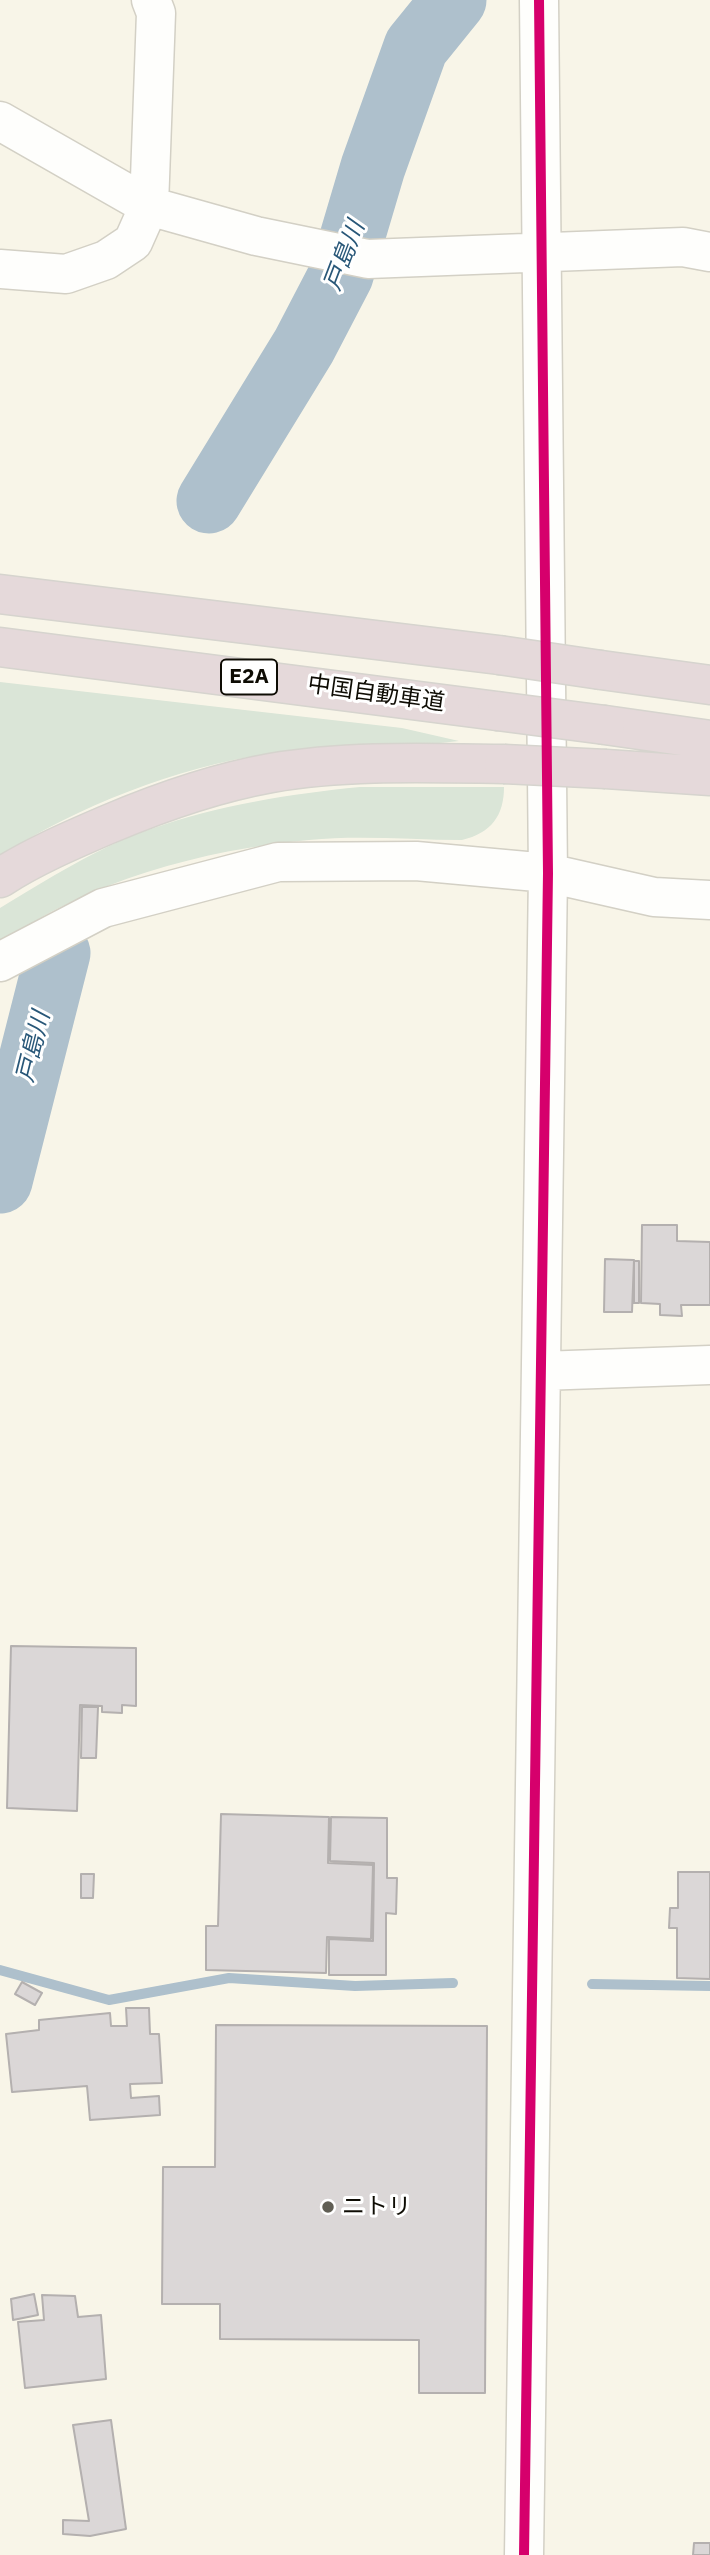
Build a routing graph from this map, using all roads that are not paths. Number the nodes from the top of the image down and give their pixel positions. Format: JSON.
{"nodes":[{"id":1,"x":151,"y":0,"type":"edge"},
{"id":2,"x":540,"y":0,"type":"edge"},
{"id":3,"x":0,"y":121,"type":"edge"},
{"id":4,"x":149,"y":206,"type":"junction"},
{"id":5,"x":542,"y":251,"type":"junction"},
{"id":6,"x":710,"y":252,"type":"edge"},
{"id":7,"x":0,"y":269,"type":"edge"},
{"id":8,"x":0,"y":581,"type":"edge"},
{"id":9,"x":0,"y":594,"type":"edge"},
{"id":10,"x":394,"y":640,"type":"junction"},
{"id":11,"x":0,"y":647,"type":"edge"},
{"id":12,"x":710,"y":685,"type":"edge"},
{"id":13,"x":710,"y":740,"type":"edge"},
{"id":14,"x":710,"y":776,"type":"edge"},
{"id":15,"x":548,"y":873,"type":"junction"},
{"id":16,"x":0,"y":878,"type":"edge"},
{"id":17,"x":710,"y":900,"type":"edge"},
{"id":18,"x":0,"y":962,"type":"edge"},
{"id":19,"x":710,"y":1365,"type":"edge"},
{"id":20,"x":541,"y":1371,"type":"junction"},
{"id":21,"x":524,"y":2555,"type":"edge"}],
"edges":[{"from":1,"to":4,"type":"street"},
{"from":2,"to":5,"type":"street"},
{"from":3,"to":4,"type":"street"},
{"from":4,"to":5,"type":"street"},
{"from":4,"to":7,"type":"street"},
{"from":5,"to":6,"type":"street"},
{"from":5,"to":15,"type":"street"},
{"from":8,"to":10,"type":"highway"},
{"from":9,"to":10,"type":"highway","number":"E2A"},
{"from":10,"to":12,"type":"highway","number":"E2A","bridge":true},
{"from":11,"to":13,"type":"highway","name":"中国自動車道","number":"E2A","bridge":true},
{"from":14,"to":16,"type":"highway","bridge":true},
{"from":15,"to":17,"type":"street"},
{"from":15,"to":18,"type":"street"},
{"from":15,"to":20,"type":"street"},
{"from":19,"to":20,"type":"street"},
{"from":20,"to":21,"type":"street"}]}
